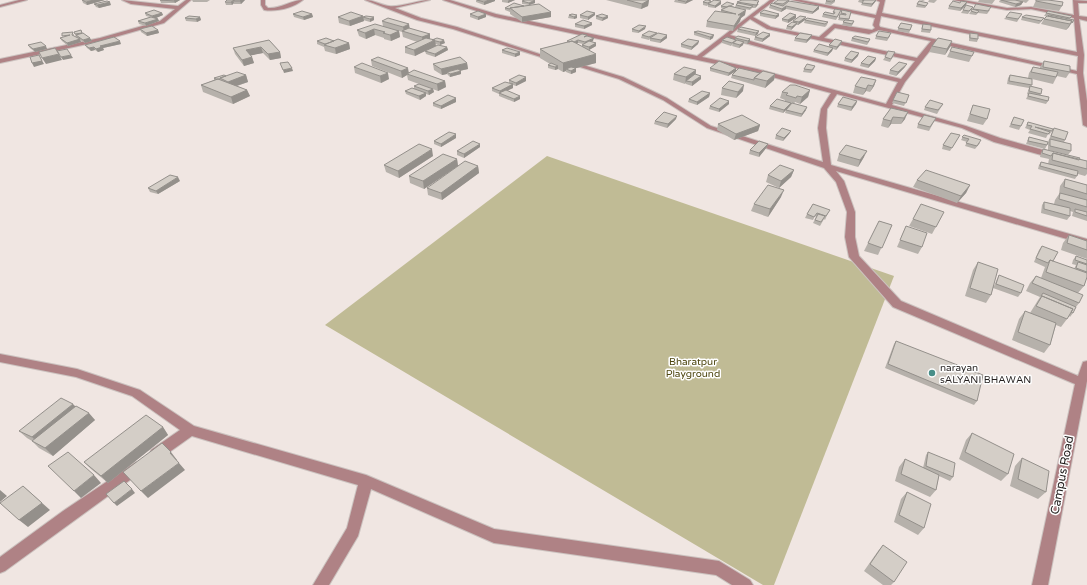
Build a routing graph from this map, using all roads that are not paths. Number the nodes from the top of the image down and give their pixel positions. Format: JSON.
{"nodes":[{"id":1,"x":25,"y":0,"type":"edge"},
{"id":2,"x":124,"y":0,"type":"edge"},
{"id":3,"x":153,"y":0,"type":"edge"},
{"id":4,"x":189,"y":0,"type":"edge"},
{"id":5,"x":263,"y":0,"type":"edge"},
{"id":6,"x":301,"y":0,"type":"edge"},
{"id":7,"x":367,"y":0,"type":"edge"},
{"id":8,"x":428,"y":0,"type":"edge"},
{"id":9,"x":445,"y":0,"type":"edge"},
{"id":10,"x":773,"y":0,"type":"edge"},
{"id":11,"x":794,"y":0,"type":"edge"},
{"id":12,"x":881,"y":0,"type":"edge"},
{"id":13,"x":955,"y":0,"type":"edge"},
{"id":14,"x":1075,"y":0,"type":"edge"},
{"id":15,"x":971,"y":1,"type":"edge"},
{"id":16,"x":1087,"y":2,"type":"edge"},
{"id":17,"x":0,"y":6,"type":"edge"},
{"id":18,"x":180,"y":8,"type":"junction"},
{"id":19,"x":390,"y":8,"type":"junction"},
{"id":20,"x":879,"y":15,"type":"junction"},
{"id":21,"x":750,"y":17,"type":"junction"},
{"id":22,"x":1078,"y":17,"type":"junction"},
{"id":23,"x":1087,"y":19,"type":"edge"},
{"id":24,"x":878,"y":28,"type":"junction"},
{"id":25,"x":727,"y":36,"type":"junction"},
{"id":26,"x":821,"y":38,"type":"junction"},
{"id":27,"x":934,"y":41,"type":"junction"},
{"id":28,"x":700,"y":58,"type":"junction"},
{"id":29,"x":919,"y":60,"type":"junction"},
{"id":30,"x":1083,"y":60,"type":"edge"},
{"id":31,"x":0,"y":62,"type":"edge"},
{"id":32,"x":1080,"y":73,"type":"junction"},
{"id":33,"x":902,"y":82,"type":"junction"},
{"id":34,"x":835,"y":92,"type":"junction"},
{"id":35,"x":888,"y":106,"type":"junction"},
{"id":36,"x":1087,"y":125,"type":"edge"},
{"id":37,"x":1065,"y":158,"type":"edge"},
{"id":38,"x":827,"y":166,"type":"junction"},
{"id":39,"x":1087,"y":242,"type":"edge"},
{"id":40,"x":0,"y":358,"type":"edge"},
{"id":41,"x":1087,"y":365,"type":"edge"},
{"id":42,"x":1081,"y":382,"type":"junction"},
{"id":43,"x":190,"y":430,"type":"junction"},
{"id":44,"x":366,"y":481,"type":"junction"},
{"id":45,"x":0,"y":566,"type":"edge"},
{"id":46,"x":321,"y":585,"type":"edge"},
{"id":47,"x":746,"y":585,"type":"edge"},
{"id":48,"x":1040,"y":585,"type":"edge"}],
"edges":[{"from":1,"to":17,"type":"street"},
{"from":2,"to":18,"type":"street"},
{"from":3,"to":18,"type":"street"},
{"from":4,"to":18,"type":"street"},
{"from":5,"to":6,"type":"street"},
{"from":7,"to":19,"type":"street"},
{"from":8,"to":19,"type":"street"},
{"from":9,"to":28,"type":"street"},
{"from":10,"to":21,"type":"street"},
{"from":11,"to":20,"type":"street"},
{"from":12,"to":20,"type":"street"},
{"from":13,"to":15,"type":"street"},
{"from":14,"to":16,"type":"street"},
{"from":14,"to":22,"type":"street"},
{"from":15,"to":22,"type":"street"},
{"from":18,"to":31,"type":"street"},
{"from":19,"to":38,"type":"street"},
{"from":20,"to":24,"type":"street"},
{"from":20,"to":30,"type":"street"},
{"from":21,"to":25,"type":"street"},
{"from":21,"to":26,"type":"street"},
{"from":22,"to":23,"type":"street"},
{"from":22,"to":30,"type":"street"},
{"from":24,"to":26,"type":"street"},
{"from":24,"to":27,"type":"street"},
{"from":25,"to":28,"type":"street"},
{"from":25,"to":33,"type":"street"},
{"from":26,"to":29,"type":"street"},
{"from":27,"to":29,"type":"street"},
{"from":27,"to":32,"type":"street"},
{"from":28,"to":34,"type":"street"},
{"from":29,"to":33,"type":"street"},
{"from":30,"to":32,"type":"street"},
{"from":32,"to":36,"type":"street"},
{"from":33,"to":35,"type":"street"},
{"from":34,"to":35,"type":"street"},
{"from":34,"to":38,"type":"street"},
{"from":35,"to":37,"type":"street"},
{"from":38,"to":39,"type":"street"},
{"from":38,"to":42,"type":"street"},
{"from":40,"to":43,"type":"street"},
{"from":41,"to":42,"type":"street","name":"Campus Road"},
{"from":42,"to":48,"type":"street","name":"Campus Road"},
{"from":43,"to":44,"type":"street"},
{"from":43,"to":45,"type":"street"},
{"from":44,"to":46,"type":"street"},
{"from":44,"to":47,"type":"street"}]}
